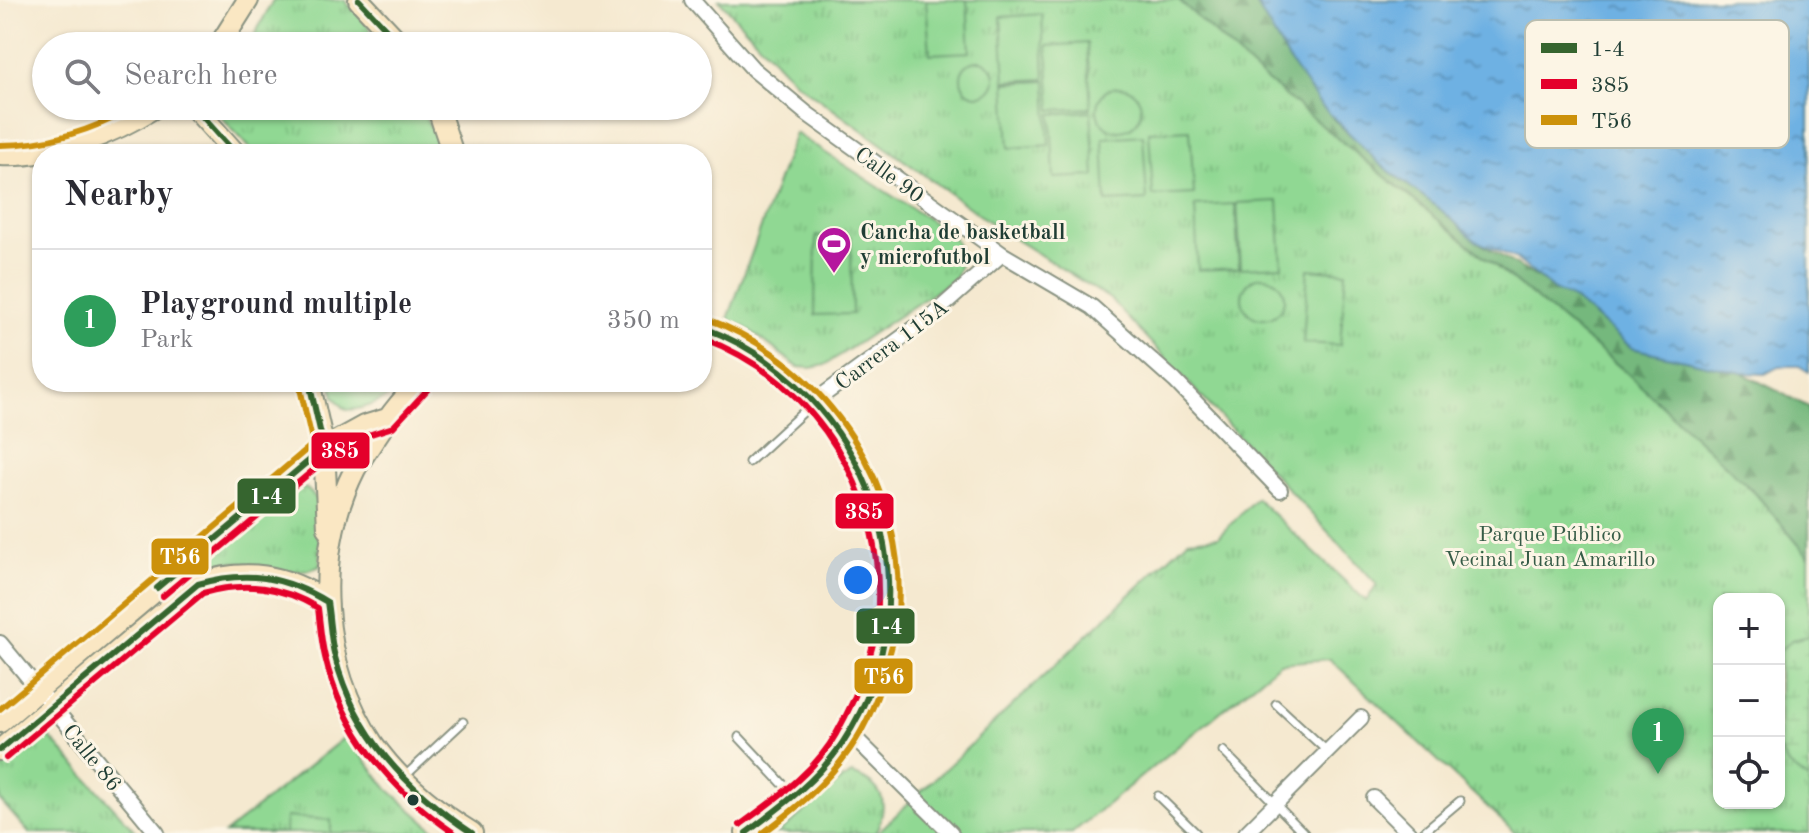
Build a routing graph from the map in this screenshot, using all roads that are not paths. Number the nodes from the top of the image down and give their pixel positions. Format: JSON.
{"nodes":[{"id":1,"x":248,"y":0,"type":"edge"},
{"id":2,"x":359,"y":0,"type":"edge"},
{"id":3,"x":692,"y":0,"type":"edge"},
{"id":4,"x":228,"y":32,"type":"edge"},
{"id":5,"x":389,"y":32,"type":"edge"},
{"id":6,"x":136,"y":120,"type":"edge"},
{"id":7,"x":206,"y":120,"type":"edge"},
{"id":8,"x":442,"y":120,"type":"edge"},
{"id":9,"x":76,"y":144,"type":"edge"},
{"id":10,"x":227,"y":144,"type":"edge"},
{"id":11,"x":450,"y":144,"type":"edge"},
{"id":12,"x":32,"y":151,"type":"edge"},
{"id":13,"x":0,"y":155,"type":"edge"},
{"id":14,"x":1002,"y":254,"type":"junction"},
{"id":15,"x":712,"y":332,"type":"edge"},
{"id":16,"x":311,"y":392,"type":"edge"},
{"id":17,"x":412,"y":392,"type":"edge"},
{"id":18,"x":815,"y":401,"type":"junction"},
{"id":19,"x":387,"y":419,"type":"junction"},
{"id":20,"x":324,"y":448,"type":"junction"},
{"id":21,"x":749,"y":462,"type":"dead end"},
{"id":22,"x":355,"y":469,"type":"junction"},
{"id":23,"x":1280,"y":490,"type":"dead end"},
{"id":24,"x":329,"y":554,"type":"junction"},
{"id":25,"x":327,"y":602,"type":"junction"},
{"id":26,"x":0,"y":643,"type":"edge"},
{"id":27,"x":38,"y":688,"type":"junction"},
{"id":28,"x":1276,"y":704,"type":"dead end"},
{"id":29,"x":51,"y":705,"type":"junction"},
{"id":30,"x":1361,"y":718,"type":"dead end"},
{"id":31,"x":0,"y":722,"type":"edge"},
{"id":32,"x":463,"y":722,"type":"dead end"},
{"id":33,"x":850,"y":733,"type":"junction"},
{"id":34,"x":739,"y":737,"type":"dead end"},
{"id":35,"x":0,"y":750,"type":"edge"},
{"id":36,"x":1223,"y":751,"type":"dead end"},
{"id":37,"x":1328,"y":752,"type":"junction"},
{"id":38,"x":401,"y":779,"type":"junction"},
{"id":39,"x":1158,"y":796,"type":"dead end"},
{"id":40,"x":796,"y":798,"type":"junction"},
{"id":41,"x":1374,"y":798,"type":"dead end"},
{"id":42,"x":1460,"y":801,"type":"dead end"},
{"id":43,"x":1275,"y":804,"type":"junction"},
{"id":44,"x":157,"y":833,"type":"edge"},
{"id":45,"x":472,"y":833,"type":"edge"},
{"id":46,"x":746,"y":833,"type":"edge"},
{"id":47,"x":951,"y":833,"type":"edge"},
{"id":48,"x":1196,"y":833,"type":"edge"},
{"id":49,"x":1246,"y":833,"type":"edge"},
{"id":50,"x":1304,"y":833,"type":"edge"},
{"id":51,"x":1409,"y":833,"type":"edge"},
{"id":52,"x":1422,"y":833,"type":"edge"}],
"edges":[{"from":1,"to":4,"type":"street"},
{"from":2,"to":5,"type":"street"},
{"from":3,"to":14,"type":"street","name":"Calle 90"},
{"from":6,"to":9,"type":"street"},
{"from":7,"to":10,"type":"street"},
{"from":8,"to":11,"type":"street"},
{"from":12,"to":13,"type":"street"},
{"from":14,"to":18,"type":"street","name":"Carrera 115A"},
{"from":14,"to":23,"type":"street","name":"Calle 90"},
{"from":15,"to":18,"type":"street"},
{"from":16,"to":20,"type":"street"},
{"from":17,"to":19,"type":"street"},
{"from":18,"to":21,"type":"lane"},
{"from":18,"to":33,"type":"street"},
{"from":19,"to":20,"type":"street"},
{"from":19,"to":22,"type":"street"},
{"from":20,"to":22,"type":"street"},
{"from":20,"to":24,"type":"street"},
{"from":20,"to":27,"type":"street"},
{"from":22,"to":24,"type":"street"},
{"from":24,"to":25,"type":"street"},
{"from":25,"to":29,"type":"street"},
{"from":25,"to":38,"type":"street"},
{"from":26,"to":27,"type":"street","name":"Calle 86"},
{"from":27,"to":29,"type":"street","name":"Calle 86"},
{"from":27,"to":31,"type":"street"},
{"from":28,"to":37,"type":"lane"},
{"from":29,"to":35,"type":"street"},
{"from":29,"to":44,"type":"street","name":"Calle 86"},
{"from":30,"to":37,"type":"street"},
{"from":32,"to":38,"type":"lane"},
{"from":33,"to":40,"type":"street"},
{"from":33,"to":47,"type":"street"},
{"from":34,"to":40,"type":"lane"},
{"from":36,"to":43,"type":"lane"},
{"from":37,"to":43,"type":"street"},
{"from":38,"to":45,"type":"street"},
{"from":39,"to":48,"type":"lane"},
{"from":40,"to":46,"type":"street"},
{"from":41,"to":51,"type":"street"},
{"from":42,"to":52,"type":"lane"},
{"from":43,"to":49,"type":"street"},
{"from":43,"to":50,"type":"lane"}]}
